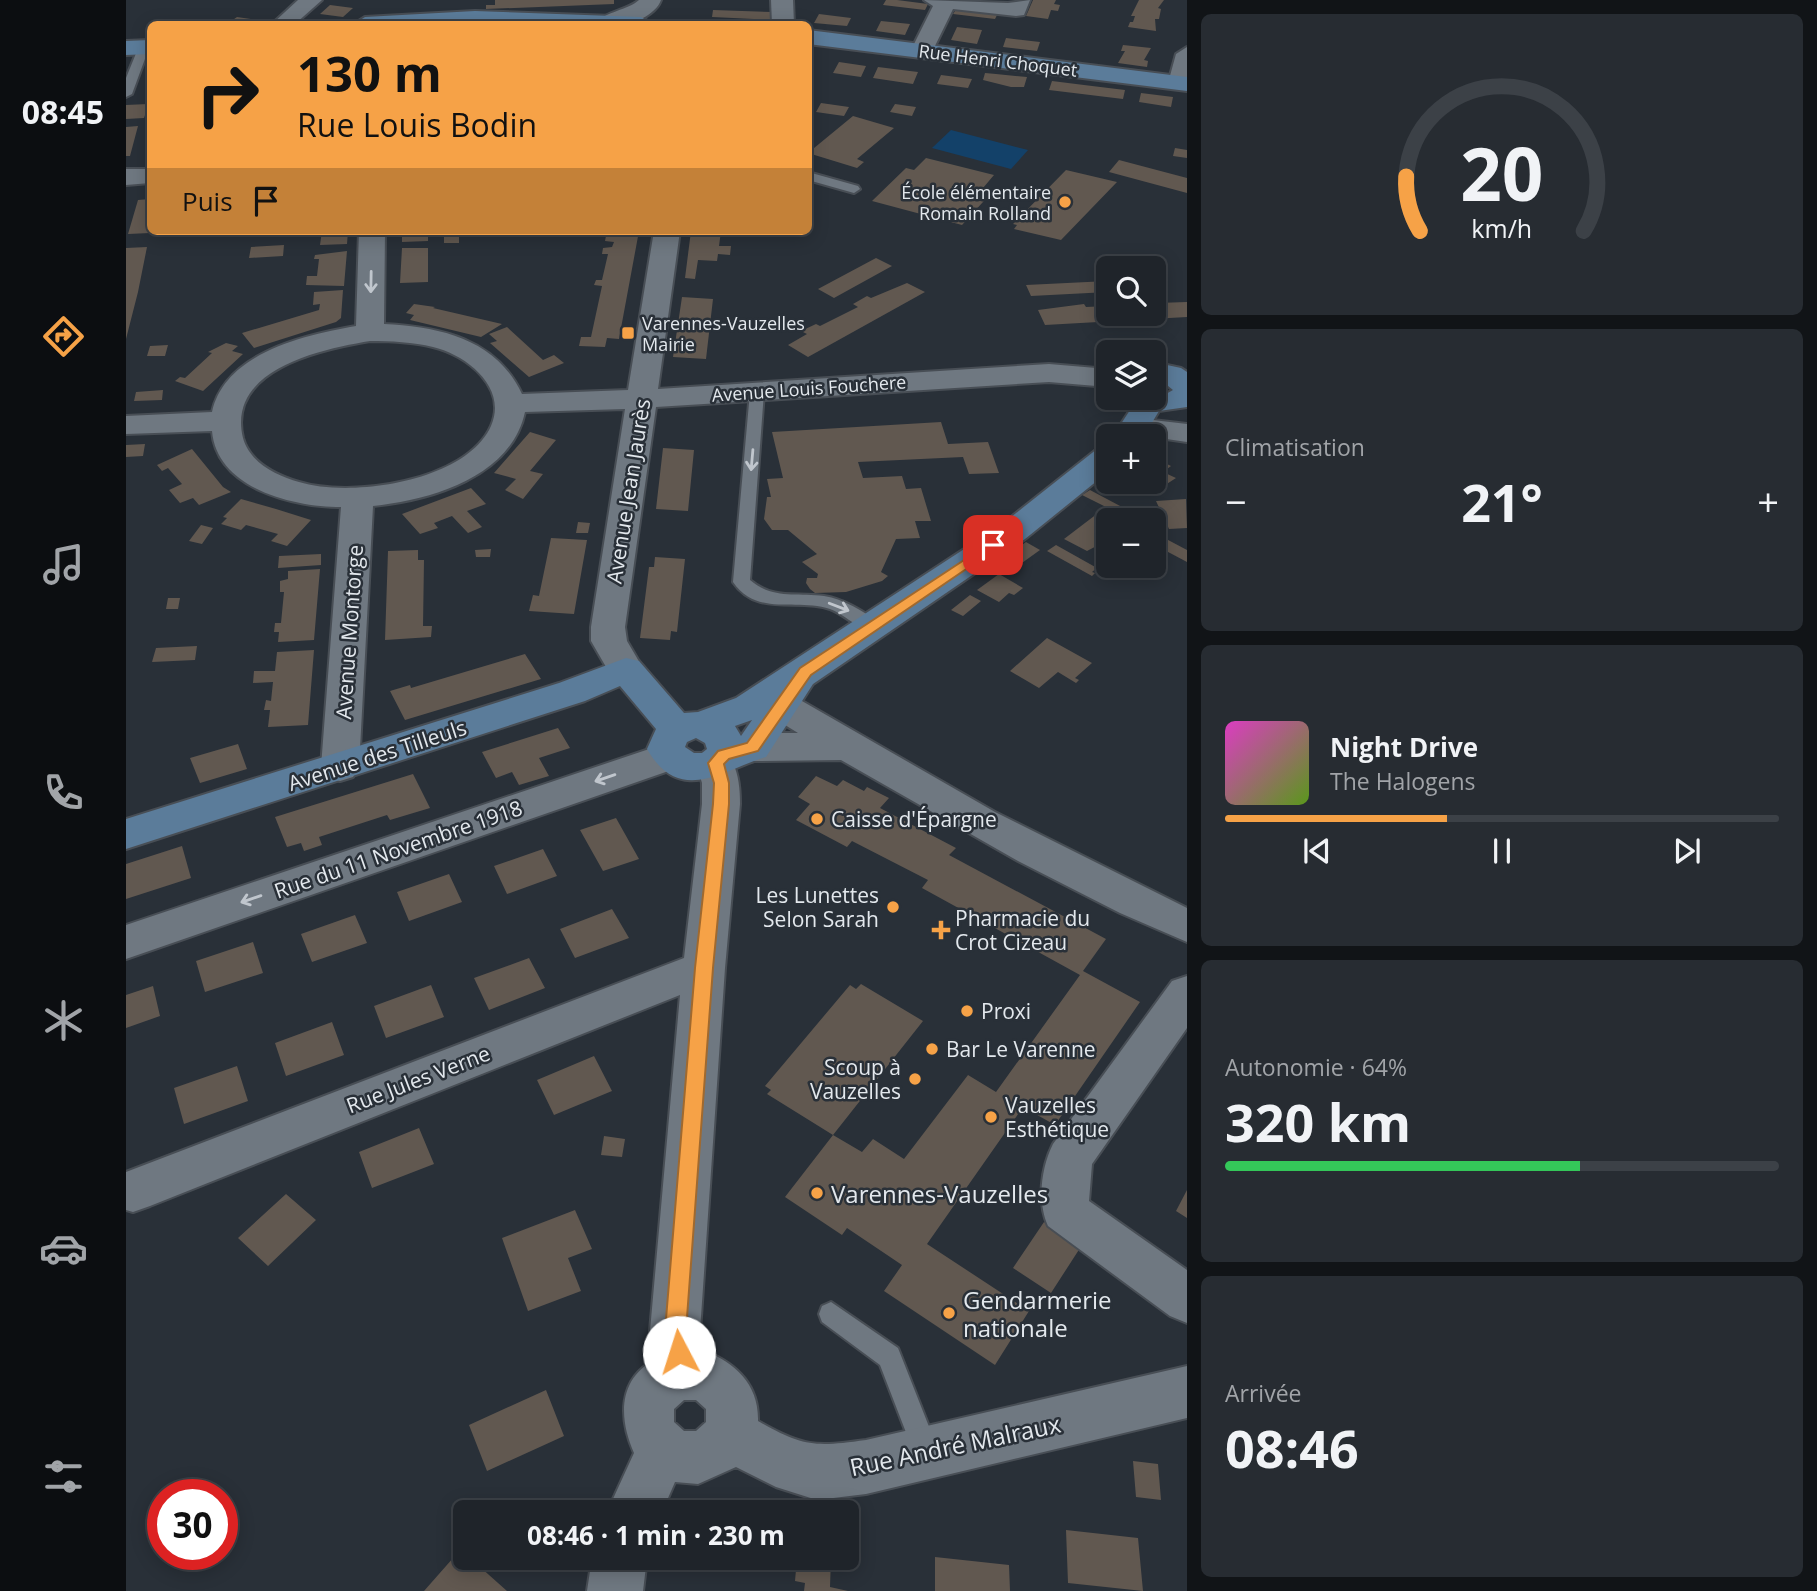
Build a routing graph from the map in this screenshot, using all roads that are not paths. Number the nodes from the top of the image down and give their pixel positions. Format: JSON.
{"nodes":[{"id":1,"x":311,"y":0,"type":"edge"},
{"id":2,"x":650,"y":0,"type":"edge"},
{"id":3,"x":782,"y":0,"type":"edge"},
{"id":4,"x":1019,"y":0,"type":"edge"},
{"id":5,"x":940,"y":1,"type":"edge"},
{"id":6,"x":287,"y":21,"type":"edge"},
{"id":7,"x":420,"y":21,"type":"edge"},
{"id":8,"x":546,"y":21,"type":"edge"},
{"id":9,"x":611,"y":21,"type":"edge"},
{"id":10,"x":783,"y":21,"type":"edge"},
{"id":11,"x":812,"y":37,"type":"edge"},
{"id":12,"x":140,"y":48,"type":"edge"},
{"id":13,"x":922,"y":50,"type":"junction"},
{"id":14,"x":1187,"y":54,"type":"edge"},
{"id":15,"x":1183,"y":84,"type":"edge"},
{"id":16,"x":126,"y":94,"type":"edge"},
{"id":17,"x":147,"y":176,"type":"edge"},
{"id":18,"x":126,"y":177,"type":"edge"},
{"id":19,"x":812,"y":177,"type":"edge"},
{"id":20,"x":854,"y":189,"type":"dead end"},
{"id":21,"x":372,"y":235,"type":"edge"},
{"id":22,"x":666,"y":235,"type":"edge"},
{"id":23,"x":370,"y":332,"type":"junction"},
{"id":24,"x":1096,"y":377,"type":"edge"},
{"id":25,"x":757,"y":392,"type":"junction"},
{"id":26,"x":643,"y":399,"type":"junction"},
{"id":27,"x":510,"y":403,"type":"junction"},
{"id":28,"x":225,"y":421,"type":"junction"},
{"id":29,"x":126,"y":425,"type":"edge"},
{"id":30,"x":1096,"y":465,"type":"edge"},
{"id":31,"x":358,"y":497,"type":"junction"},
{"id":32,"x":873,"y":626,"type":"junction"},
{"id":33,"x":626,"y":670,"type":"junction"},
{"id":34,"x":806,"y":672,"type":"junction"},
{"id":35,"x":782,"y":706,"type":"junction"},
{"id":36,"x":682,"y":736,"type":"junction"},
{"id":37,"x":847,"y":746,"type":"junction"},
{"id":38,"x":731,"y":755,"type":"junction"},
{"id":39,"x":340,"y":767,"type":"junction"},
{"id":40,"x":126,"y":834,"type":"edge"},
{"id":41,"x":1187,"y":926,"type":"edge"},
{"id":42,"x":126,"y":942,"type":"edge"},
{"id":43,"x":704,"y":968,"type":"junction"},
{"id":44,"x":1187,"y":994,"type":"edge"},
{"id":45,"x":132,"y":1191,"type":"dead end"},
{"id":46,"x":1187,"y":1299,"type":"edge"},
{"id":47,"x":831,"y":1314,"type":"dead end"},
{"id":48,"x":684,"y":1374,"type":"junction"},
{"id":49,"x":1187,"y":1392,"type":"edge"},
{"id":50,"x":729,"y":1433,"type":"junction"},
{"id":51,"x":663,"y":1448,"type":"junction"},
{"id":52,"x":926,"y":1453,"type":"junction"},
{"id":53,"x":639,"y":1500,"type":"edge"},
{"id":54,"x":618,"y":1570,"type":"edge"},
{"id":55,"x":615,"y":1591,"type":"edge"}],
"edges":[{"from":1,"to":6,"type":"street"},
{"from":2,"to":9,"type":"street"},
{"from":3,"to":10,"type":"street"},
{"from":4,"to":5,"type":"street"},
{"from":5,"to":13,"type":"street"},
{"from":7,"to":8,"type":"street"},
{"from":11,"to":13,"type":"street","name":"Rue Henri Choquet"},
{"from":12,"to":16,"type":"lane"},
{"from":13,"to":15,"type":"street","name":"Rue Henri Choquet"},
{"from":14,"to":15,"type":"street"},
{"from":17,"to":18,"type":"street"},
{"from":19,"to":20,"type":"lane"},
{"from":21,"to":23,"type":"street","one_way":true},
{"from":22,"to":26,"type":"street","name":"Avenue Jean Jaurès"},
{"from":23,"to":27,"type":"street"},
{"from":23,"to":28,"type":"street"},
{"from":24,"to":25,"type":"street","name":"Avenue Louis Fouchere"},
{"from":25,"to":26,"type":"street","name":"Avenue Louis Fouchere"},
{"from":25,"to":32,"type":"lane","one_way":true},
{"from":26,"to":27,"type":"street","name":"Avenue Louis Fouchere"},
{"from":26,"to":33,"type":"street","name":"Avenue Jean Jaurès"},
{"from":27,"to":31,"type":"street"},
{"from":28,"to":29,"type":"street"},
{"from":28,"to":31,"type":"street"},
{"from":30,"to":32,"type":"street"},
{"from":31,"to":39,"type":"street","name":"Avenue Montorge"},
{"from":32,"to":34,"type":"street"},
{"from":33,"to":36,"type":"street","name":"Avenue Jean Jaurès"},
{"from":33,"to":39,"type":"street","name":"Avenue des Tilleuls"},
{"from":34,"to":35,"type":"street"},
{"from":34,"to":36,"type":"street"},
{"from":35,"to":37,"type":"street"},
{"from":35,"to":38,"type":"street"},
{"from":36,"to":38,"type":"street","name":"Avenue Jean Jaurès"},
{"from":36,"to":42,"type":"street","name":"Rue du 11 Novembre 1918","one_way":true},
{"from":37,"to":38,"type":"street"},
{"from":37,"to":41,"type":"street"},
{"from":38,"to":43,"type":"street"},
{"from":39,"to":40,"type":"street","name":"Avenue des Tilleuls"},
{"from":43,"to":45,"type":"street","name":"Rue Jules Verne"},
{"from":43,"to":48,"type":"street"},
{"from":44,"to":46,"type":"street"},
{"from":47,"to":52,"type":"lane"},
{"from":48,"to":50,"type":"street"},
{"from":48,"to":51,"type":"street"},
{"from":49,"to":52,"type":"street","name":"Rue André Malraux"},
{"from":50,"to":51,"type":"street"},
{"from":50,"to":52,"type":"street","name":"Rue André Malraux"},
{"from":51,"to":53,"type":"street"},
{"from":54,"to":55,"type":"street"}]}
